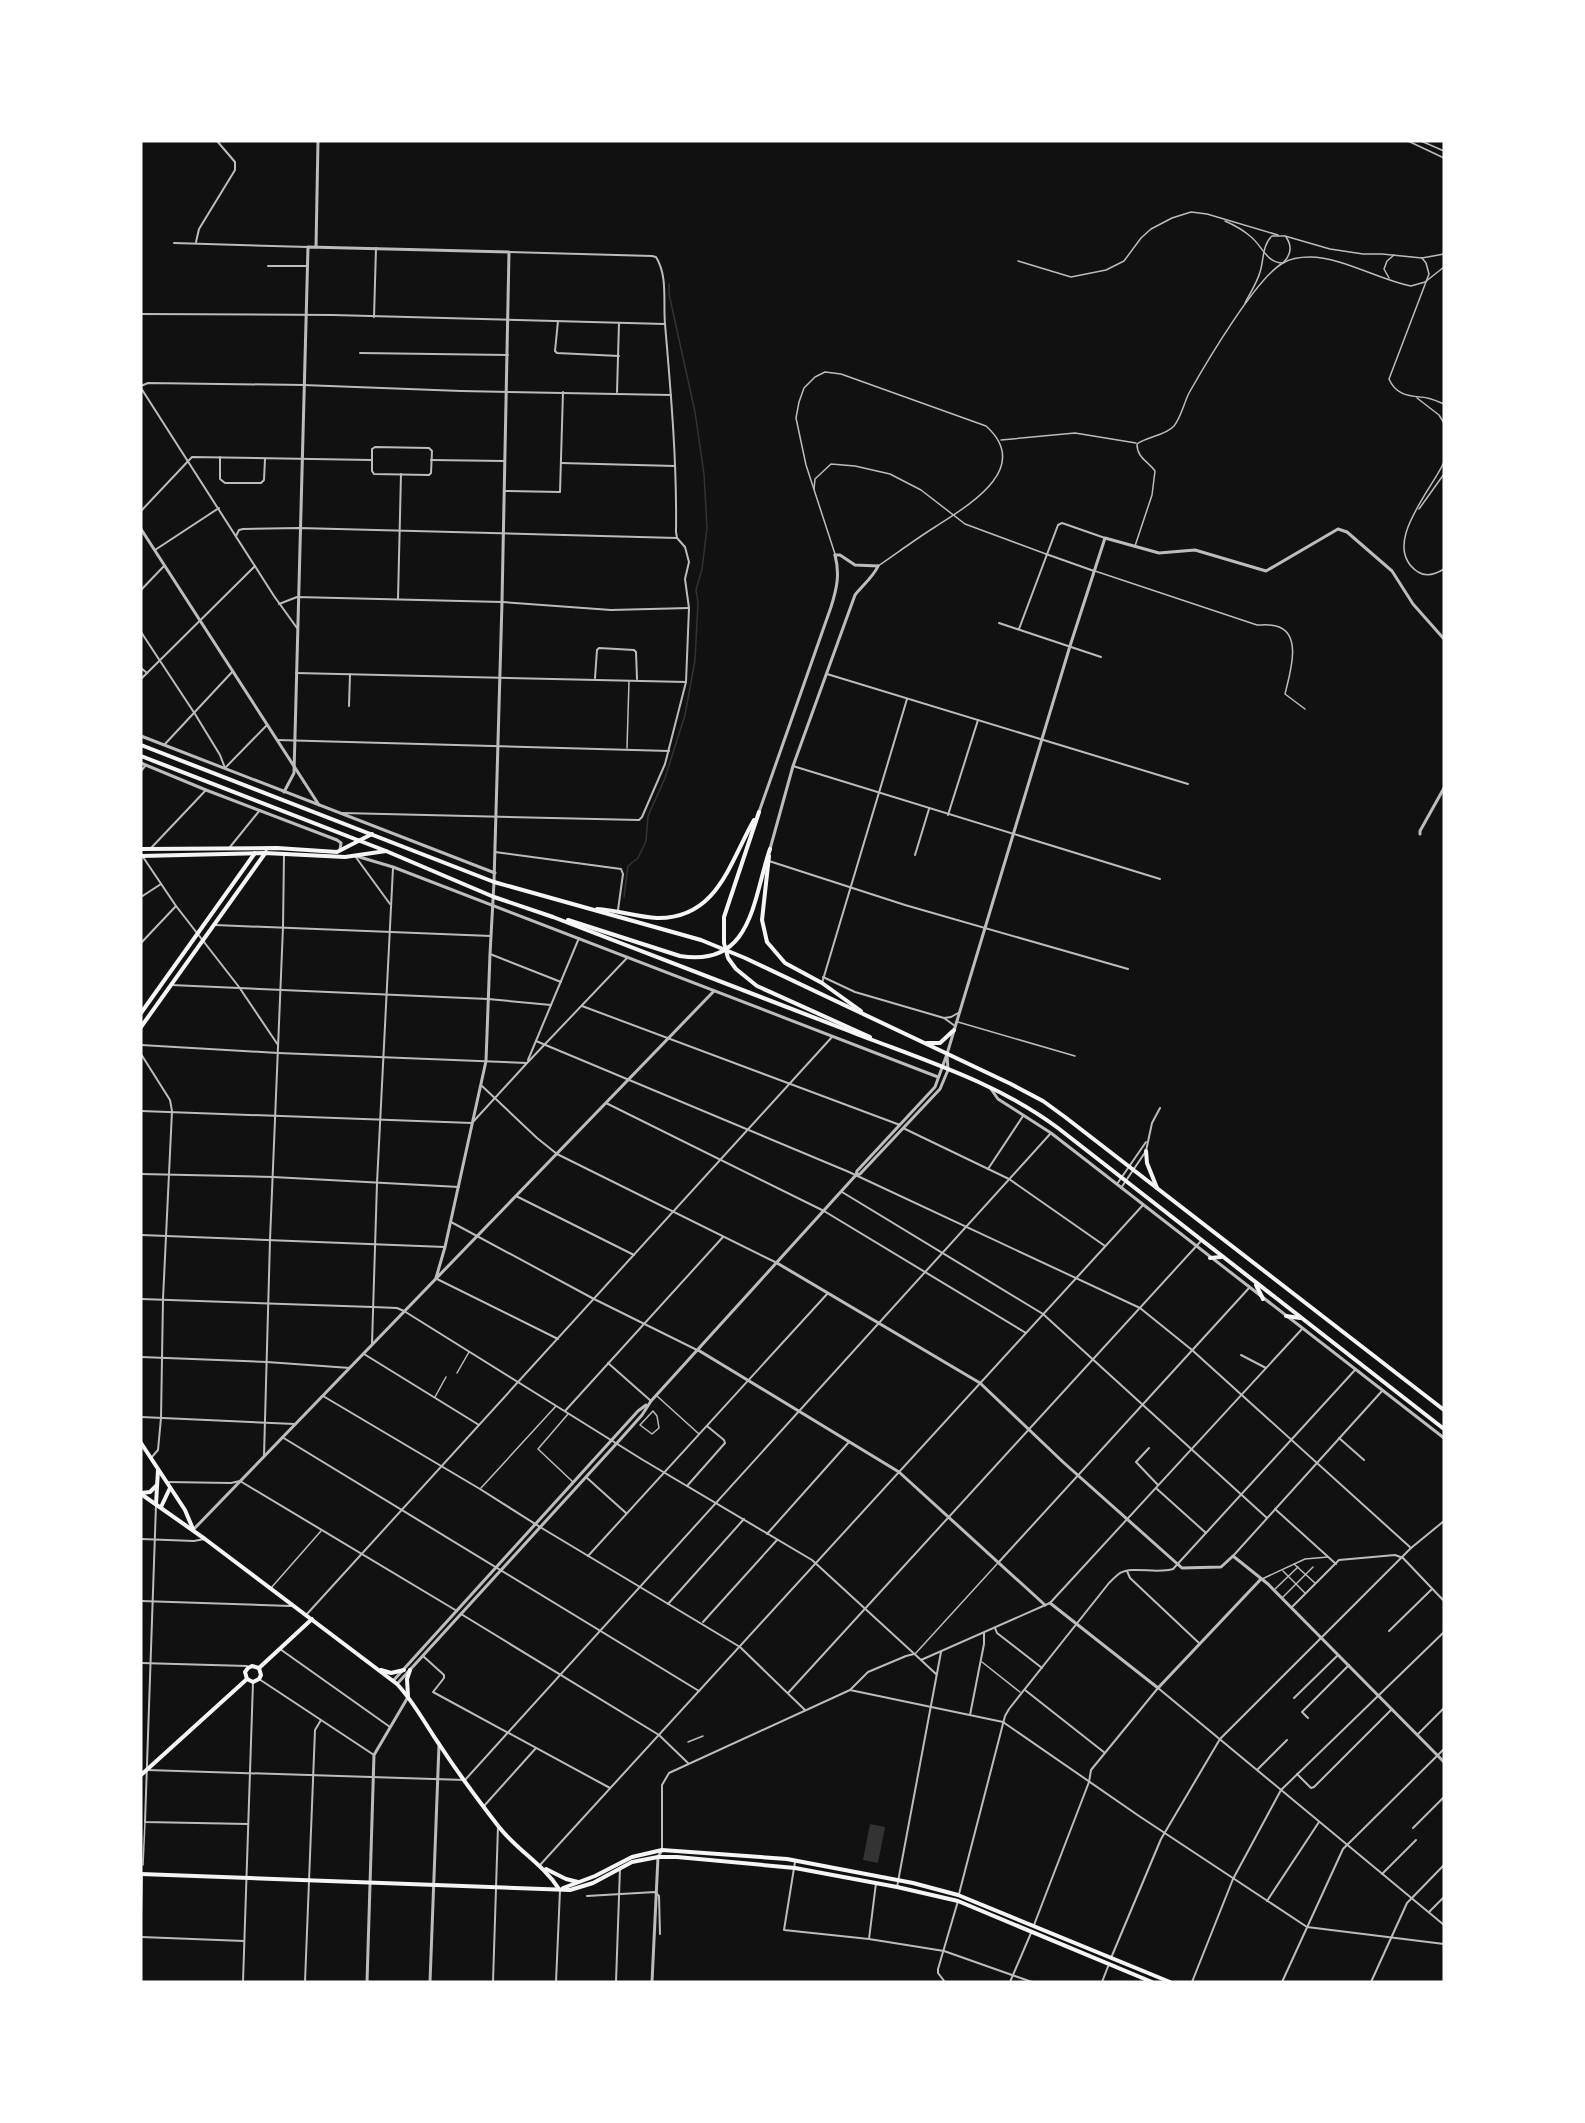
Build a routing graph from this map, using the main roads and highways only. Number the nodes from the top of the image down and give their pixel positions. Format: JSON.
{"nodes":[{"id":1,"x":141,"y":745,"type":"edge"},
{"id":2,"x":141,"y":756,"type":"edge"},
{"id":3,"x":372,"y":834,"type":"junction"},
{"id":4,"x":358,"y":841,"type":"junction"},
{"id":5,"x":259,"y":848,"type":"junction"},
{"id":6,"x":269,"y":848,"type":"junction"},
{"id":7,"x":141,"y":849,"type":"edge"},
{"id":8,"x":386,"y":851,"type":"junction"},
{"id":9,"x":255,"y":853,"type":"junction"},
{"id":10,"x":265,"y":853,"type":"junction"},
{"id":11,"x":141,"y":855,"type":"edge"},
{"id":12,"x":588,"y":908,"type":"junction"},
{"id":13,"x":553,"y":917,"type":"junction"},
{"id":14,"x":141,"y":1013,"type":"edge"},
{"id":15,"x":873,"y":1019,"type":"junction"},
{"id":16,"x":141,"y":1027,"type":"edge"},
{"id":17,"x":955,"y":1028,"type":"road end"},
{"id":18,"x":923,"y":1042,"type":"junction"},
{"id":19,"x":882,"y":1044,"type":"junction"},
{"id":20,"x":1146,"y":1150,"type":"road end"},
{"id":21,"x":1157,"y":1189,"type":"junction"},
{"id":22,"x":1223,"y":1257,"type":"junction"},
{"id":23,"x":1210,"y":1258,"type":"road end"},
{"id":24,"x":1255,"y":1282,"type":"junction"},
{"id":25,"x":1263,"y":1299,"type":"road end"},
{"id":26,"x":1286,"y":1316,"type":"road end"},
{"id":27,"x":1302,"y":1319,"type":"junction"},
{"id":28,"x":1444,"y":1410,"type":"edge"},
{"id":29,"x":1444,"y":1429,"type":"edge"},
{"id":30,"x":141,"y":1443,"type":"edge"},
{"id":31,"x":158,"y":1470,"type":"junction"},
{"id":32,"x":158,"y":1485,"type":"junction"},
{"id":33,"x":170,"y":1488,"type":"junction"},
{"id":34,"x":141,"y":1493,"type":"edge"},
{"id":35,"x":156,"y":1504,"type":"junction"},
{"id":36,"x":161,"y":1507,"type":"junction"},
{"id":37,"x":193,"y":1530,"type":"junction"},
{"id":38,"x":312,"y":1620,"type":"junction"},
{"id":39,"x":259,"y":1668,"type":"junction"},
{"id":40,"x":376,"y":1668,"type":"junction"},
{"id":41,"x":404,"y":1670,"type":"road end"},
{"id":42,"x":410,"y":1670,"type":"road end"},
{"id":43,"x":247,"y":1679,"type":"junction"},
{"id":44,"x":408,"y":1697,"type":"junction"},
{"id":45,"x":141,"y":1775,"type":"edge"},
{"id":46,"x":540,"y":1865,"type":"junction"},
{"id":47,"x":142,"y":1874,"type":"edge"},
{"id":48,"x":580,"y":1882,"type":"junction"},
{"id":49,"x":560,"y":1890,"type":"junction"},
{"id":50,"x":1152,"y":1982,"type":"edge"},
{"id":51,"x":1170,"y":1982,"type":"edge"}],
"edges":[{"from":1,"to":3,"type":"main road"},
{"from":2,"to":4,"type":"main road"},
{"from":3,"to":4,"type":"main road"},
{"from":3,"to":12,"type":"main road"},
{"from":4,"to":6,"type":"main road"},
{"from":4,"to":8,"type":"main road"},
{"from":5,"to":6,"type":"main road"},
{"from":5,"to":7,"type":"main road"},
{"from":5,"to":9,"type":"main road"},
{"from":6,"to":10,"type":"main road"},
{"from":8,"to":10,"type":"main road"},
{"from":8,"to":13,"type":"main road"},
{"from":9,"to":10,"type":"main road"},
{"from":9,"to":11,"type":"main road"},
{"from":9,"to":14,"type":"main road"},
{"from":10,"to":16,"type":"main road"},
{"from":12,"to":15,"type":"main road"},
{"from":12,"to":19,"type":"main road"},
{"from":13,"to":15,"type":"main road"},
{"from":13,"to":19,"type":"main road"},
{"from":15,"to":18,"type":"main road"},
{"from":17,"to":18,"type":"main road"},
{"from":18,"to":21,"type":"main road"},
{"from":19,"to":22,"type":"main road"},
{"from":20,"to":21,"type":"main road"},
{"from":21,"to":28,"type":"main road"},
{"from":22,"to":23,"type":"main road"},
{"from":22,"to":24,"type":"main road"},
{"from":24,"to":25,"type":"main road"},
{"from":24,"to":27,"type":"main road"},
{"from":26,"to":27,"type":"main road"},
{"from":27,"to":29,"type":"main road"},
{"from":30,"to":31,"type":"main road"},
{"from":31,"to":32,"type":"main road"},
{"from":31,"to":33,"type":"main road"},
{"from":32,"to":34,"type":"main road"},
{"from":32,"to":35,"type":"main road"},
{"from":33,"to":36,"type":"main road"},
{"from":33,"to":37,"type":"main road"},
{"from":34,"to":35,"type":"main road"},
{"from":35,"to":36,"type":"main road"},
{"from":36,"to":37,"type":"main road"},
{"from":37,"to":38,"type":"main road"},
{"from":38,"to":39,"type":"main road"},
{"from":38,"to":40,"type":"main road"},
{"from":39,"to":43,"type":"main road"},
{"from":39,"to":43,"type":"main road"},
{"from":40,"to":41,"type":"main road"},
{"from":40,"to":44,"type":"main road"},
{"from":42,"to":44,"type":"main road"},
{"from":43,"to":45,"type":"main road"},
{"from":44,"to":46,"type":"main road"},
{"from":46,"to":48,"type":"main road"},
{"from":46,"to":49,"type":"main road"},
{"from":47,"to":49,"type":"main road"},
{"from":48,"to":49,"type":"main road"},
{"from":48,"to":51,"type":"main road"},
{"from":49,"to":50,"type":"main road"}]}
